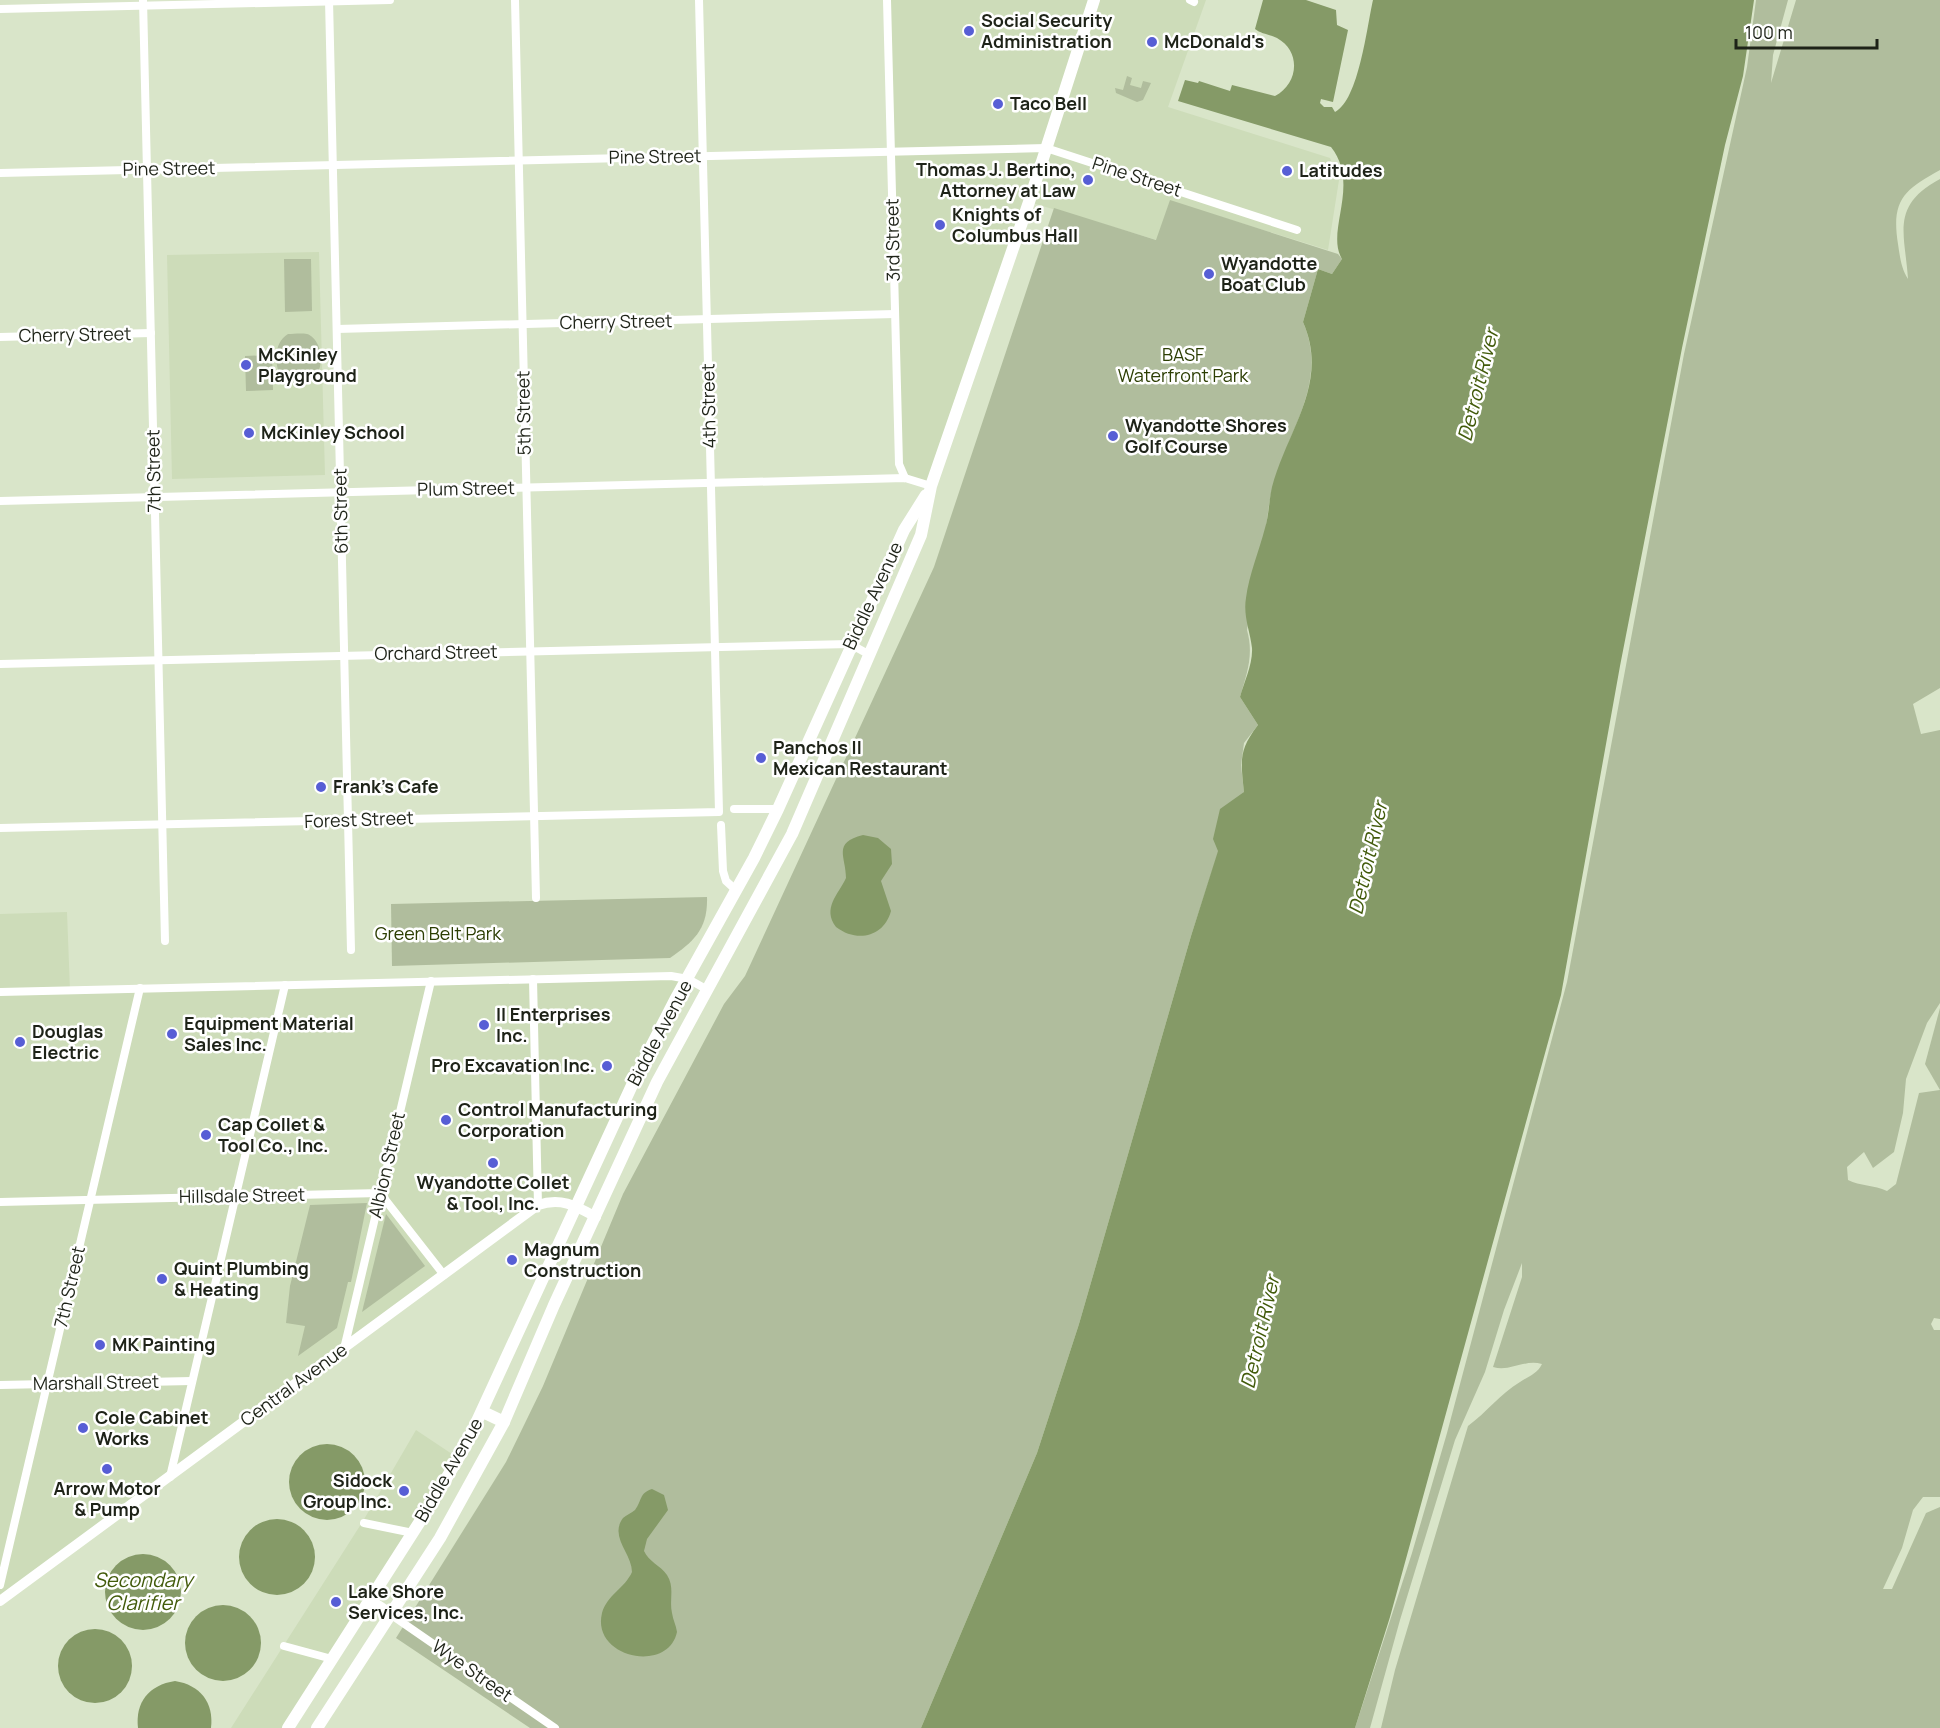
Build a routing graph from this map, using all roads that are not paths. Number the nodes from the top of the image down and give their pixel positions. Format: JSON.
{"nodes":[{"id":1,"x":390,"y":0,"type":"edge"},
{"id":2,"x":515,"y":0,"type":"edge"},
{"id":3,"x":699,"y":0,"type":"edge"},
{"id":4,"x":887,"y":0,"type":"edge"},
{"id":5,"x":1094,"y":0,"type":"edge"},
{"id":6,"x":329,"y":1,"type":"edge"},
{"id":7,"x":143,"y":3,"type":"edge"},
{"id":8,"x":0,"y":9,"type":"edge"},
{"id":9,"x":1046,"y":148,"type":"junction"},
{"id":10,"x":891,"y":151,"type":"junction"},
{"id":11,"x":703,"y":156,"type":"junction"},
{"id":12,"x":518,"y":161,"type":"junction"},
{"id":13,"x":333,"y":165,"type":"junction"},
{"id":14,"x":147,"y":170,"type":"junction"},
{"id":15,"x":0,"y":173,"type":"edge"},
{"id":16,"x":1297,"y":230,"type":"dead end"},
{"id":17,"x":895,"y":314,"type":"junction"},
{"id":18,"x":707,"y":320,"type":"junction"},
{"id":19,"x":522,"y":324,"type":"junction"},
{"id":20,"x":337,"y":328,"type":"junction"},
{"id":21,"x":151,"y":333,"type":"junction"},
{"id":22,"x":0,"y":337,"type":"edge"},
{"id":23,"x":905,"y":478,"type":"junction"},
{"id":24,"x":711,"y":483,"type":"junction"},
{"id":25,"x":931,"y":486,"type":"junction"},
{"id":26,"x":526,"y":488,"type":"junction"},
{"id":27,"x":340,"y":492,"type":"junction"},
{"id":28,"x":155,"y":497,"type":"junction"},
{"id":29,"x":0,"y":501,"type":"edge"},
{"id":30,"x":850,"y":644,"type":"junction"},
{"id":31,"x":716,"y":646,"type":"junction"},
{"id":32,"x":530,"y":652,"type":"junction"},
{"id":33,"x":345,"y":654,"type":"junction"},
{"id":34,"x":870,"y":655,"type":"junction"},
{"id":35,"x":158,"y":660,"type":"junction"},
{"id":36,"x":0,"y":664,"type":"edge"},
{"id":37,"x":734,"y":809,"type":"dead end"},
{"id":38,"x":778,"y":809,"type":"junction"},
{"id":39,"x":719,"y":812,"type":"joint"},
{"id":40,"x":535,"y":814,"type":"junction"},
{"id":41,"x":348,"y":820,"type":"junction"},
{"id":42,"x":162,"y":824,"type":"junction"},
{"id":43,"x":721,"y":825,"type":"dead end"},
{"id":44,"x":0,"y":828,"type":"edge"},
{"id":45,"x":737,"y":891,"type":"junction"},
{"id":46,"x":536,"y":898,"type":"dead end"},
{"id":47,"x":165,"y":942,"type":"dead end"},
{"id":48,"x":351,"y":950,"type":"dead end"},
{"id":49,"x":533,"y":979,"type":"junction"},
{"id":50,"x":688,"y":979,"type":"junction"},
{"id":51,"x":431,"y":981,"type":"junction"},
{"id":52,"x":285,"y":985,"type":"junction"},
{"id":53,"x":140,"y":988,"type":"junction"},
{"id":54,"x":706,"y":989,"type":"junction"},
{"id":55,"x":0,"y":992,"type":"edge"},
{"id":56,"x":381,"y":1193,"type":"junction"},
{"id":57,"x":236,"y":1196,"type":"junction"},
{"id":58,"x":91,"y":1200,"type":"junction"},
{"id":59,"x":0,"y":1202,"type":"edge"},
{"id":60,"x":538,"y":1205,"type":"junction"},
{"id":61,"x":576,"y":1207,"type":"junction"},
{"id":62,"x":596,"y":1217,"type":"junction"},
{"id":63,"x":444,"y":1275,"type":"junction"},
{"id":64,"x":344,"y":1349,"type":"junction"},
{"id":65,"x":192,"y":1381,"type":"junction"},
{"id":66,"x":48,"y":1384,"type":"junction"},
{"id":67,"x":0,"y":1385,"type":"edge"},
{"id":68,"x":483,"y":1412,"type":"junction"},
{"id":69,"x":504,"y":1422,"type":"junction"},
{"id":70,"x":170,"y":1477,"type":"junction"},
{"id":71,"x":364,"y":1523,"type":"dead end"},
{"id":72,"x":413,"y":1533,"type":"junction"},
{"id":73,"x":0,"y":1586,"type":"edge"},
{"id":74,"x":0,"y":1601,"type":"edge"},
{"id":75,"x":370,"y":1601,"type":"junction"},
{"id":76,"x":390,"y":1614,"type":"junction"},
{"id":77,"x":284,"y":1646,"type":"dead end"},
{"id":78,"x":332,"y":1659,"type":"junction"},
{"id":79,"x":288,"y":1728,"type":"edge"},
{"id":80,"x":317,"y":1728,"type":"edge"},
{"id":81,"x":555,"y":1728,"type":"edge"}],
"edges":[{"from":1,"to":6,"type":"street"},
{"from":2,"to":12,"type":"street","name":"5th Street"},
{"from":3,"to":11,"type":"street","name":"4th Street"},
{"from":4,"to":10,"type":"street","name":"3rd Street"},
{"from":5,"to":9,"type":"main road","name":"Biddle Avenue"},
{"from":6,"to":7,"type":"street"},
{"from":6,"to":13,"type":"street","name":"6th Street"},
{"from":7,"to":8,"type":"street"},
{"from":7,"to":14,"type":"street","name":"7th Street"},
{"from":9,"to":10,"type":"street","name":"Pine Street"},
{"from":9,"to":16,"type":"street","name":"Pine Street"},
{"from":9,"to":25,"type":"main road","name":"Biddle Avenue"},
{"from":10,"to":11,"type":"street","name":"Pine Street"},
{"from":10,"to":17,"type":"street","name":"3rd Street"},
{"from":11,"to":12,"type":"street","name":"Pine Street"},
{"from":11,"to":18,"type":"street","name":"4th Street"},
{"from":12,"to":13,"type":"street","name":"Pine Street"},
{"from":12,"to":19,"type":"street","name":"5th Street"},
{"from":13,"to":14,"type":"street","name":"Pine Street"},
{"from":13,"to":20,"type":"street","name":"6th Street"},
{"from":14,"to":15,"type":"street","name":"Pine Street"},
{"from":14,"to":21,"type":"street","name":"7th Street"},
{"from":17,"to":18,"type":"street","name":"Cherry Street"},
{"from":17,"to":23,"type":"street","name":"3rd Street"},
{"from":18,"to":19,"type":"street","name":"Cherry Street"},
{"from":18,"to":24,"type":"street","name":"4th Street"},
{"from":19,"to":20,"type":"street","name":"Cherry Street"},
{"from":19,"to":26,"type":"street","name":"5th Street"},
{"from":20,"to":27,"type":"street","name":"6th Street"},
{"from":21,"to":22,"type":"street","name":"Cherry Street"},
{"from":21,"to":28,"type":"street","name":"7th Street"},
{"from":23,"to":24,"type":"street","name":"Plum Street"},
{"from":23,"to":25,"type":"street","name":"Plum Street"},
{"from":24,"to":26,"type":"street","name":"Plum Street"},
{"from":24,"to":31,"type":"street","name":"4th Street"},
{"from":25,"to":30,"type":"main road","name":"Biddle Avenue"},
{"from":25,"to":34,"type":"main road","name":"Biddle Avenue"},
{"from":26,"to":27,"type":"street","name":"Plum Street"},
{"from":26,"to":32,"type":"street","name":"5th Street"},
{"from":27,"to":28,"type":"street","name":"Plum Street"},
{"from":27,"to":33,"type":"street","name":"6th Street"},
{"from":28,"to":29,"type":"street","name":"Plum Street"},
{"from":28,"to":35,"type":"street","name":"7th Street"},
{"from":30,"to":31,"type":"street","name":"Orchard Street"},
{"from":30,"to":34,"type":"street","name":"Orchard Street"},
{"from":30,"to":38,"type":"main road","name":"Biddle Avenue"},
{"from":31,"to":32,"type":"street","name":"Orchard Street"},
{"from":31,"to":39,"type":"street","name":"4th Street"},
{"from":32,"to":33,"type":"street","name":"Orchard Street"},
{"from":32,"to":40,"type":"street","name":"5th Street"},
{"from":33,"to":35,"type":"street","name":"Orchard Street"},
{"from":33,"to":41,"type":"street","name":"6th Street"},
{"from":34,"to":54,"type":"main road","name":"Biddle Avenue"},
{"from":35,"to":36,"type":"street","name":"Orchard Street"},
{"from":35,"to":42,"type":"street","name":"7th Street"},
{"from":37,"to":38,"type":"street"},
{"from":38,"to":45,"type":"main road","name":"Biddle Avenue"},
{"from":39,"to":40,"type":"street","name":"Forest Street"},
{"from":40,"to":41,"type":"street","name":"Forest Street"},
{"from":40,"to":46,"type":"street","name":"5th Street"},
{"from":41,"to":42,"type":"street","name":"Forest Street"},
{"from":41,"to":48,"type":"street","name":"6th Street"},
{"from":42,"to":44,"type":"street","name":"Forest Street"},
{"from":42,"to":47,"type":"street","name":"7th Street"},
{"from":43,"to":45,"type":"street"},
{"from":45,"to":50,"type":"main road","name":"Biddle Avenue"},
{"from":49,"to":50,"type":"street"},
{"from":49,"to":51,"type":"street"},
{"from":49,"to":60,"type":"street"},
{"from":50,"to":54,"type":"street"},
{"from":50,"to":61,"type":"main road","name":"Biddle Avenue"},
{"from":51,"to":52,"type":"street"},
{"from":51,"to":56,"type":"street","name":"Albion Street"},
{"from":52,"to":53,"type":"street"},
{"from":52,"to":57,"type":"street"},
{"from":53,"to":55,"type":"street"},
{"from":53,"to":58,"type":"street","name":"7th Street"},
{"from":54,"to":62,"type":"main road","name":"Biddle Avenue"},
{"from":56,"to":57,"type":"street","name":"Hillsdale Street"},
{"from":56,"to":63,"type":"street"},
{"from":56,"to":64,"type":"street","name":"Albion Street"},
{"from":57,"to":58,"type":"street","name":"Hillsdale Street"},
{"from":57,"to":65,"type":"street"},
{"from":58,"to":59,"type":"street","name":"Hillsdale Street"},
{"from":58,"to":66,"type":"street","name":"7th Street"},
{"from":60,"to":61,"type":"street"},
{"from":60,"to":63,"type":"street","name":"Central Avenue"},
{"from":61,"to":62,"type":"street"},
{"from":61,"to":68,"type":"main road","name":"Biddle Avenue"},
{"from":62,"to":69,"type":"main road","name":"Biddle Avenue"},
{"from":63,"to":64,"type":"street","name":"Central Avenue"},
{"from":64,"to":70,"type":"street","name":"Central Avenue"},
{"from":65,"to":66,"type":"street","name":"Marshall Street"},
{"from":65,"to":70,"type":"street"},
{"from":66,"to":67,"type":"street","name":"Marshall Street"},
{"from":66,"to":73,"type":"street","name":"7th Street"},
{"from":68,"to":69,"type":"main road"},
{"from":68,"to":72,"type":"main road","name":"Biddle Avenue"},
{"from":69,"to":76,"type":"main road","name":"Biddle Avenue"},
{"from":70,"to":74,"type":"street","name":"Central Avenue"},
{"from":71,"to":72,"type":"street"},
{"from":72,"to":75,"type":"main road","name":"Biddle Avenue"},
{"from":75,"to":76,"type":"main road"},
{"from":75,"to":78,"type":"main road","name":"Biddle Avenue"},
{"from":76,"to":80,"type":"main road","name":"Biddle Avenue"},
{"from":76,"to":81,"type":"street","name":"Wye Street"},
{"from":77,"to":78,"type":"street"},
{"from":78,"to":79,"type":"main road","name":"Biddle Avenue"}]}
